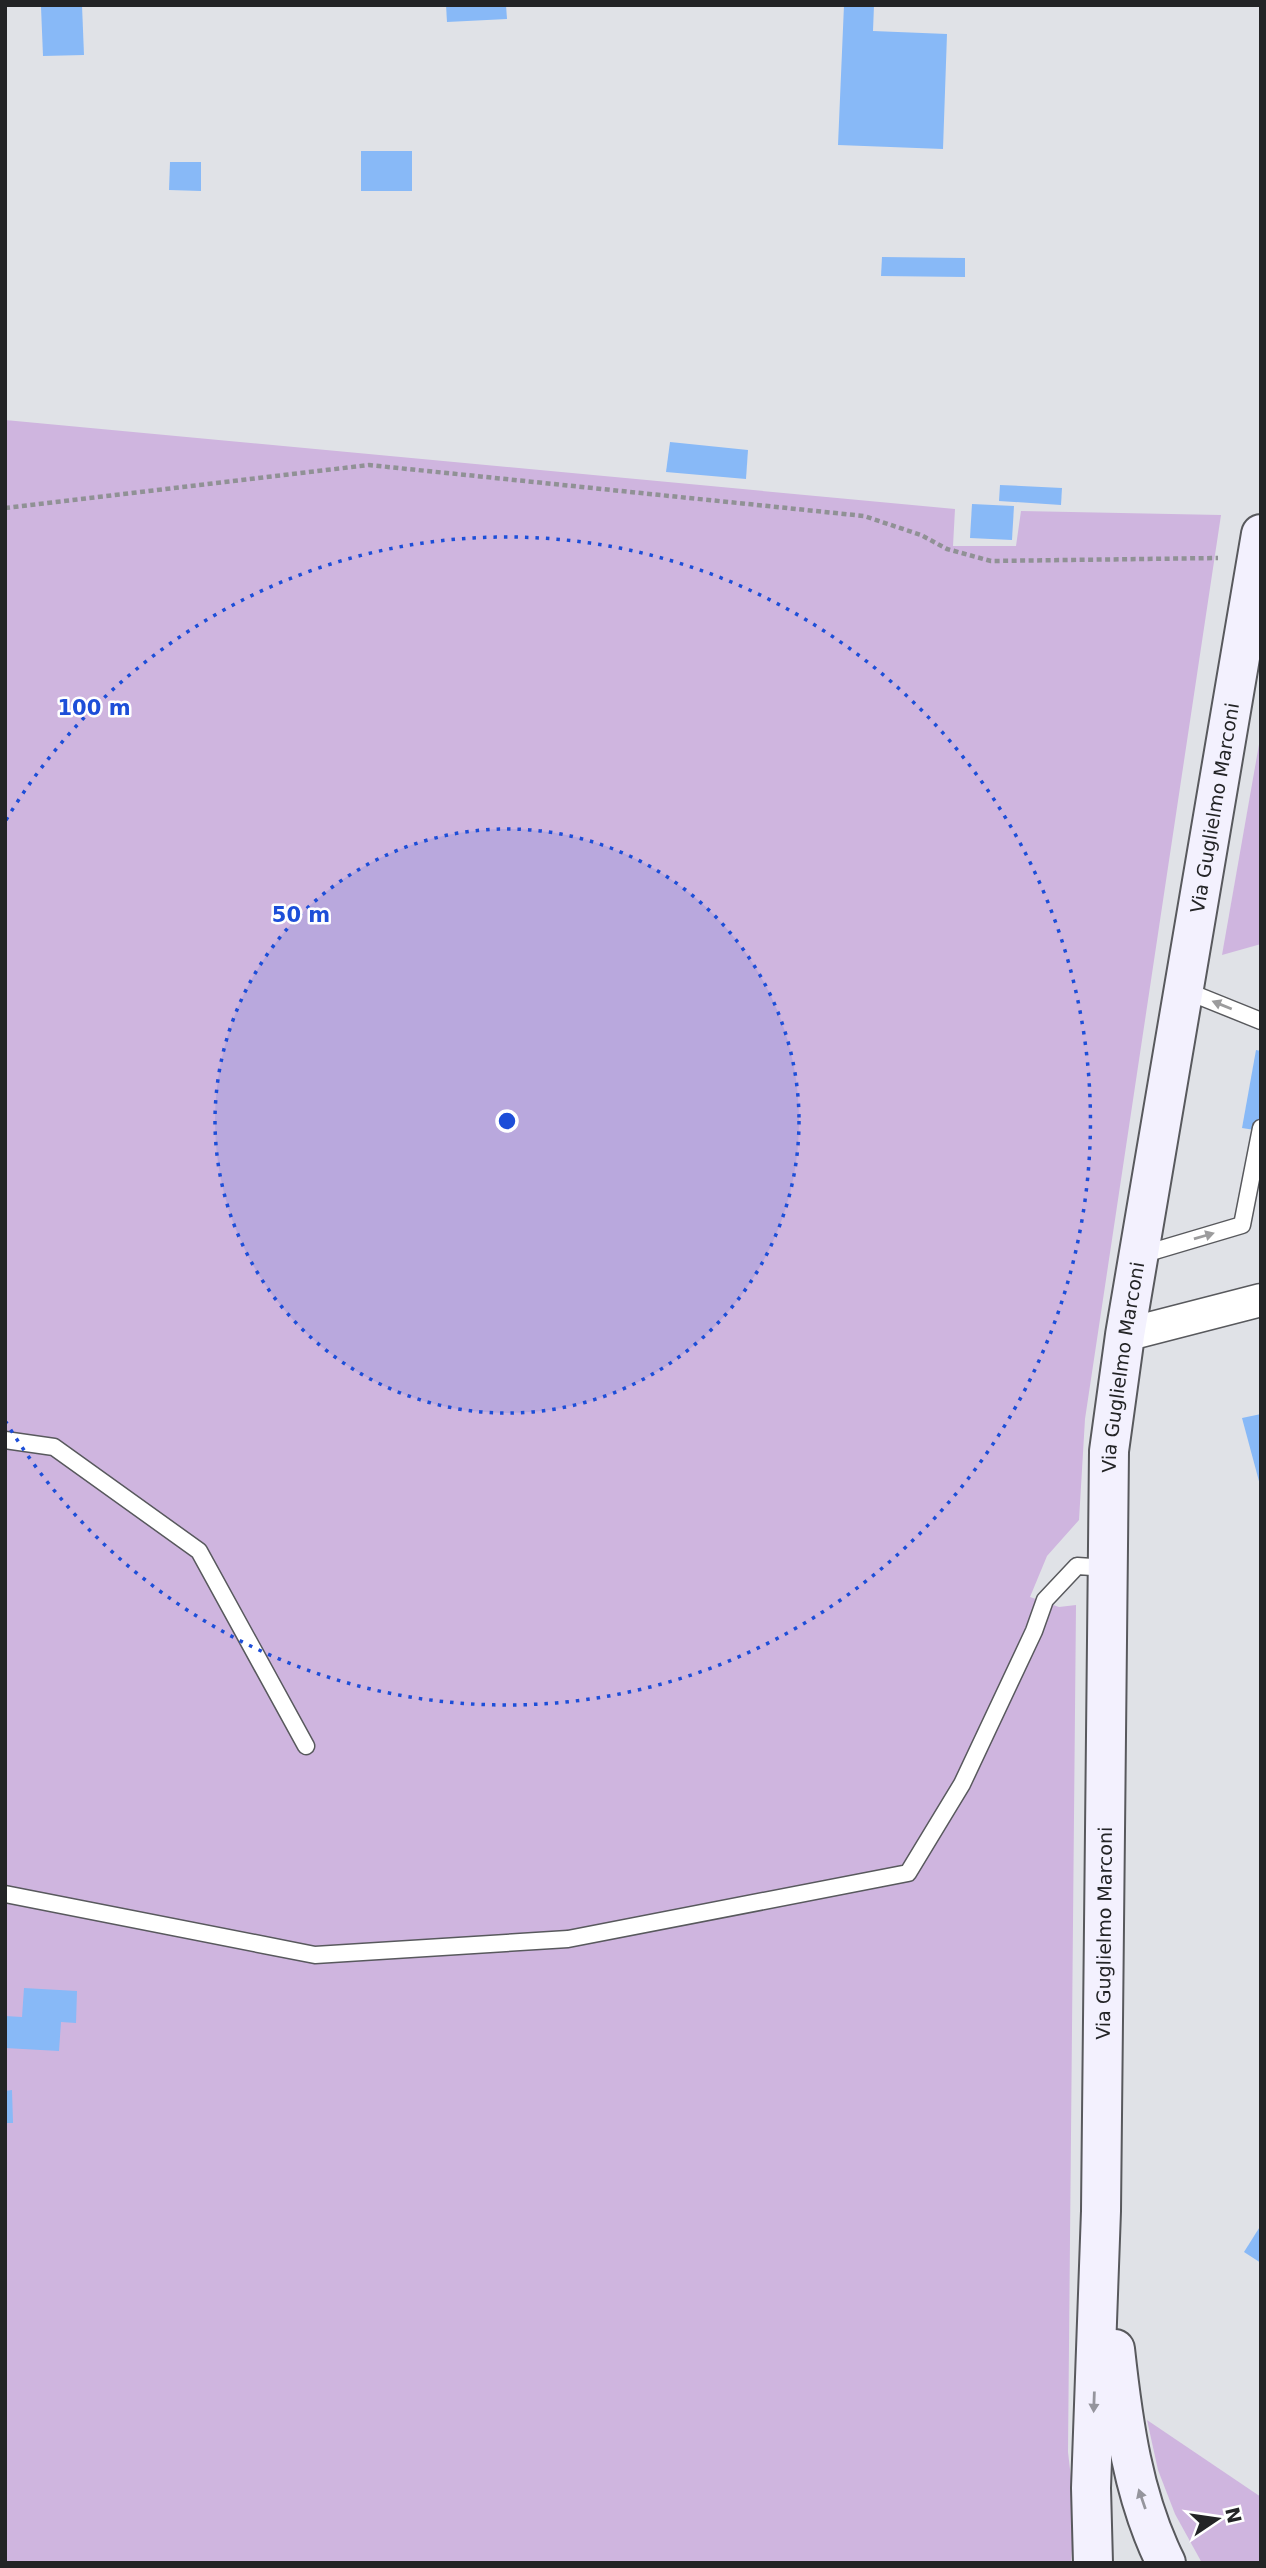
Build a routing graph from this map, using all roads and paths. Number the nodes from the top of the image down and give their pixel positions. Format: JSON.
{"nodes":[{"id":1,"x":5,"y":508,"type":"edge"},
{"id":2,"x":1259,"y":545,"type":"edge"},
{"id":3,"x":1184,"y":990,"type":"junction"},
{"id":4,"x":1261,"y":1021,"type":"edge"},
{"id":5,"x":1261,"y":1128,"type":"edge"},
{"id":6,"x":1139,"y":1255,"type":"junction"},
{"id":7,"x":1261,"y":1300,"type":"edge"},
{"id":8,"x":1125,"y":1335,"type":"junction"},
{"id":9,"x":5,"y":1440,"type":"edge"},
{"id":10,"x":1108,"y":1567,"type":"junction"},
{"id":11,"x":306,"y":1746,"type":"dead end"},
{"id":12,"x":5,"y":1894,"type":"edge"},
{"id":13,"x":1101,"y":2211,"type":"junction"},
{"id":14,"x":1093,"y":2563,"type":"edge"},
{"id":15,"x":1166,"y":2563,"type":"edge"}],
"edges":[{"from":1,"to":2,"type":"path"},
{"from":2,"to":3,"type":"main road","name":"Via Guglielmo Marconi"},
{"from":4,"to":3,"type":"lane","one_way":true},
{"from":3,"to":6,"type":"main road","name":"Via Guglielmo Marconi"},
{"from":6,"to":5,"type":"lane","one_way":true},
{"from":6,"to":8,"type":"main road","name":"Via Guglielmo Marconi"},
{"from":7,"to":8,"type":"street"},
{"from":8,"to":10,"type":"main road","name":"Via Guglielmo Marconi"},
{"from":9,"to":11,"type":"lane"},
{"from":10,"to":12,"type":"lane"},
{"from":10,"to":13,"type":"main road","name":"Via Guglielmo Marconi"},
{"from":13,"to":14,"type":"main road","one_way":true},
{"from":15,"to":13,"type":"main road","one_way":true}]}
